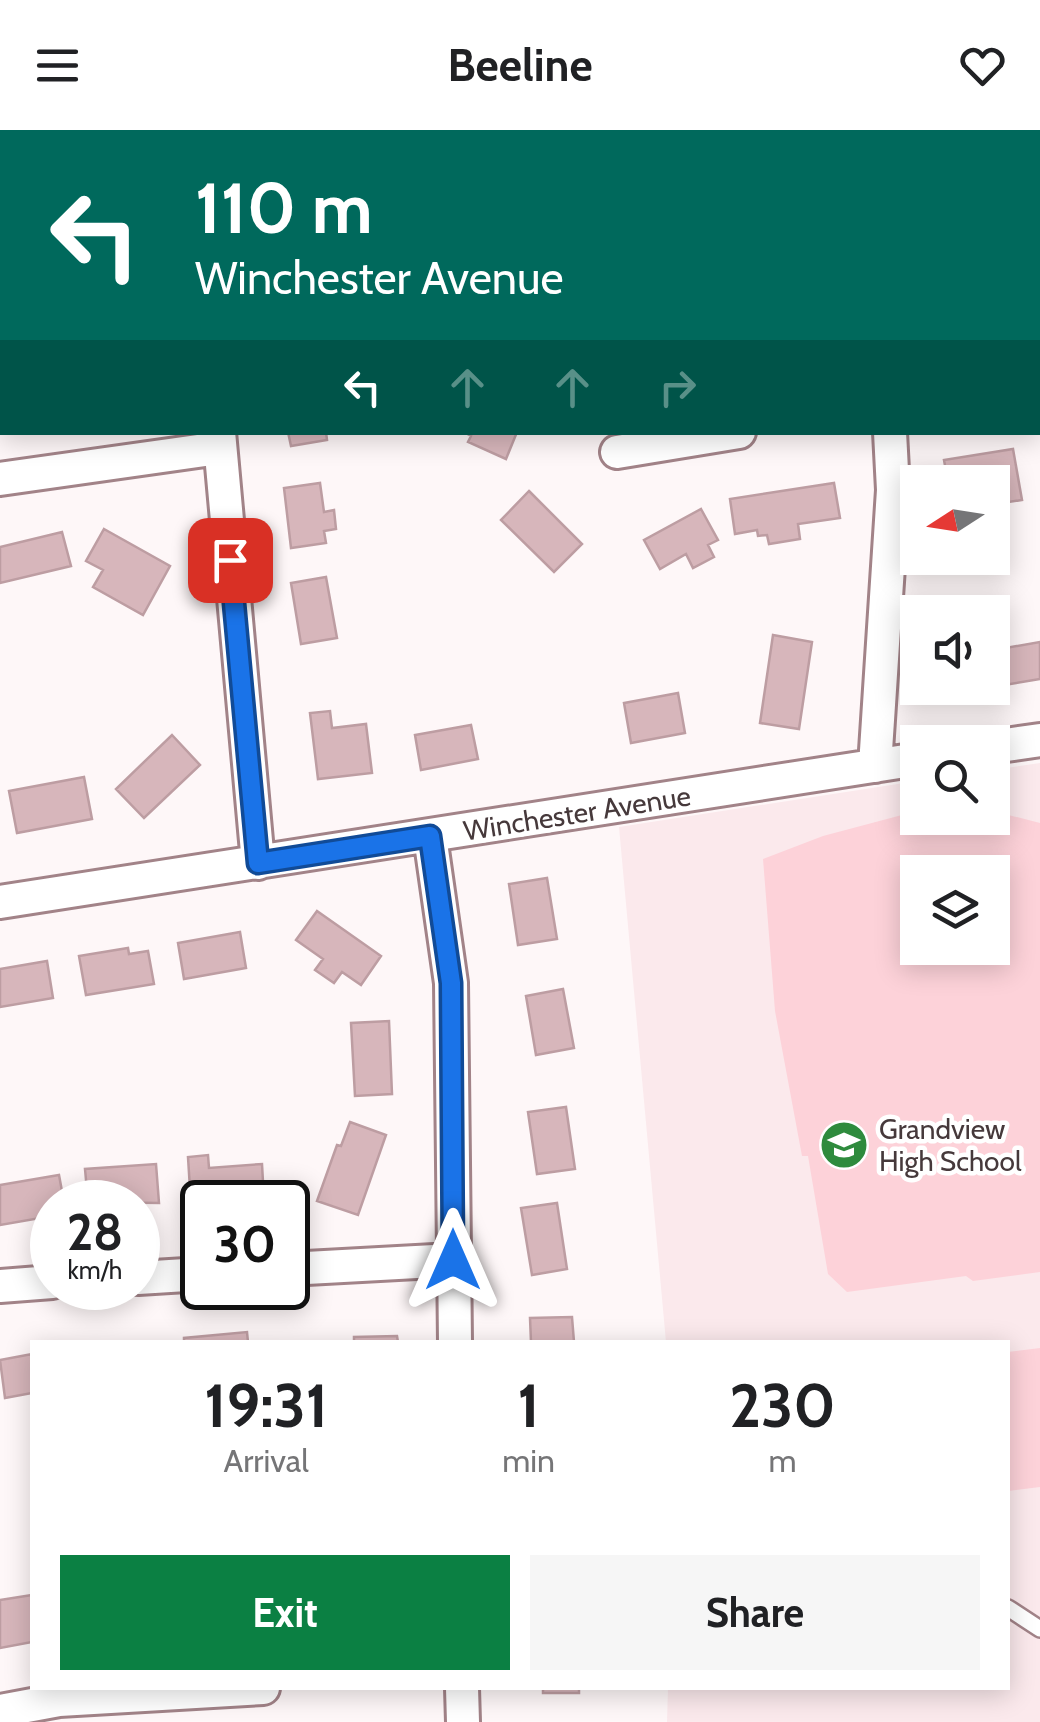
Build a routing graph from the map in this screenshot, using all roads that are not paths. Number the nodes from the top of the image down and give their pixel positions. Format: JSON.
{"nodes":[{"id":1,"x":721,"y":435,"type":"edge"},
{"id":2,"x":890,"y":435,"type":"edge"},
{"id":3,"x":219,"y":440,"type":"edge"},
{"id":4,"x":617,"y":452,"type":"dead end"},
{"id":5,"x":0,"y":479,"type":"edge"},
{"id":6,"x":1040,"y":740,"type":"edge"},
{"id":7,"x":1010,"y":744,"type":"edge"},
{"id":8,"x":900,"y":762,"type":"edge"},
{"id":9,"x":875,"y":766,"type":"junction"},
{"id":10,"x":430,"y":836,"type":"junction"},
{"id":11,"x":257,"y":856,"type":"junction"},
{"id":12,"x":0,"y":902,"type":"edge"},
{"id":13,"x":453,"y":1260,"type":"junction"},
{"id":14,"x":310,"y":1268,"type":"edge"},
{"id":15,"x":30,"y":1284,"type":"edge"},
{"id":16,"x":0,"y":1286,"type":"edge"},
{"id":17,"x":454,"y":1340,"type":"edge"},
{"id":18,"x":1010,"y":1609,"type":"edge"},
{"id":19,"x":1040,"y":1629,"type":"edge"},
{"id":20,"x":229,"y":1690,"type":"edge"},
{"id":21,"x":462,"y":1690,"type":"edge"},
{"id":22,"x":0,"y":1710,"type":"edge"},
{"id":23,"x":463,"y":1722,"type":"edge"}],
"edges":[{"from":1,"to":4,"type":"street"},
{"from":2,"to":9,"type":"street"},
{"from":3,"to":5,"type":"street"},
{"from":3,"to":11,"type":"street"},
{"from":6,"to":7,"type":"street"},
{"from":8,"to":9,"type":"street","name":"Winchester Avenue"},
{"from":9,"to":10,"type":"street","name":"Winchester Avenue"},
{"from":10,"to":11,"type":"street","name":"Winchester Avenue"},
{"from":10,"to":13,"type":"street"},
{"from":11,"to":12,"type":"street","name":"Winchester Avenue"},
{"from":13,"to":14,"type":"street"},
{"from":13,"to":17,"type":"street"},
{"from":15,"to":16,"type":"street"},
{"from":18,"to":19,"type":"lane"},
{"from":20,"to":22,"type":"street"},
{"from":21,"to":23,"type":"street"}]}
